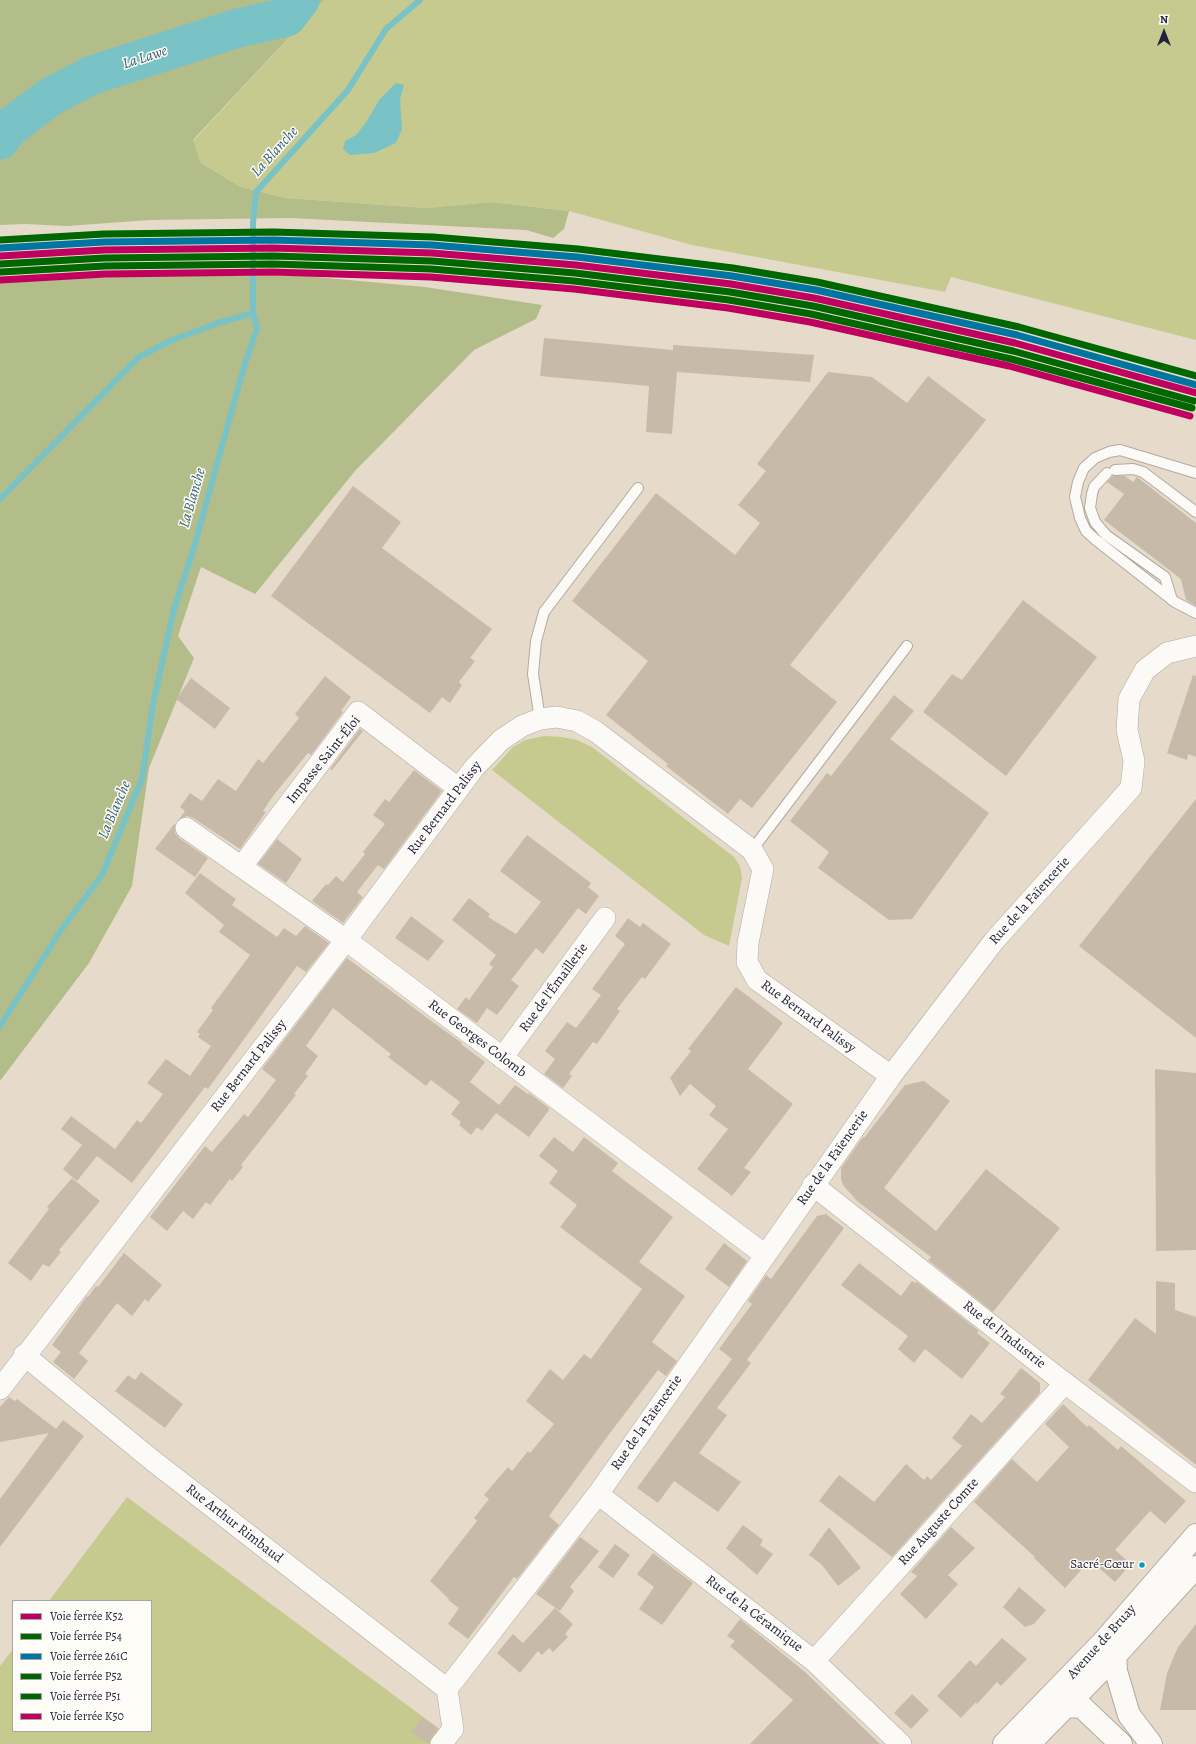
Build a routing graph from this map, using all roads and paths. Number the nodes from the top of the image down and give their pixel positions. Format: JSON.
{"nodes":[{"id":1,"x":1196,"y":473,"type":"edge"},
{"id":2,"x":638,"y":488,"type":"dead end"},
{"id":3,"x":1196,"y":512,"type":"edge"},
{"id":4,"x":1172,"y":600,"type":"junction"},
{"id":5,"x":1196,"y":613,"type":"edge"},
{"id":6,"x":907,"y":646,"type":"dead end"},
{"id":7,"x":1196,"y":646,"type":"edge"},
{"id":8,"x":540,"y":719,"type":"junction"},
{"id":9,"x":458,"y":788,"type":"junction"},
{"id":10,"x":186,"y":828,"type":"dead end"},
{"id":11,"x":752,"y":850,"type":"junction"},
{"id":12,"x":242,"y":866,"type":"junction"},
{"id":13,"x":605,"y":918,"type":"dead end"},
{"id":14,"x":346,"y":940,"type":"junction"},
{"id":15,"x":502,"y":1058,"type":"junction"},
{"id":16,"x":891,"y":1076,"type":"junction"},
{"id":17,"x":813,"y":1185,"type":"junction"},
{"id":18,"x":765,"y":1256,"type":"junction"},
{"id":19,"x":24,"y":1355,"type":"junction"},
{"id":20,"x":1065,"y":1383,"type":"junction"},
{"id":21,"x":0,"y":1389,"type":"edge"},
{"id":22,"x":1196,"y":1482,"type":"edge"},
{"id":23,"x":598,"y":1494,"type":"junction"},
{"id":24,"x":1196,"y":1535,"type":"edge"},
{"id":25,"x":1196,"y":1567,"type":"edge"},
{"id":26,"x":1115,"y":1656,"type":"junction"},
{"id":27,"x":814,"y":1661,"type":"junction"},
{"id":28,"x":447,"y":1689,"type":"junction"},
{"id":29,"x":1066,"y":1706,"type":"junction"},
{"id":30,"x":442,"y":1744,"type":"edge"},
{"id":31,"x":901,"y":1744,"type":"edge"},
{"id":32,"x":1004,"y":1744,"type":"edge"},
{"id":33,"x":1029,"y":1744,"type":"edge"},
{"id":34,"x":1121,"y":1744,"type":"edge"},
{"id":35,"x":1151,"y":1744,"type":"edge"}],
"edges":[{"from":1,"to":4,"type":"lane"},
{"from":2,"to":8,"type":"lane"},
{"from":3,"to":4,"type":"lane"},
{"from":4,"to":5,"type":"lane"},
{"from":6,"to":11,"type":"lane"},
{"from":7,"to":16,"type":"street","name":"Rue de la Faïencerie"},
{"from":8,"to":9,"type":"street","name":"Rue Bernard Palissy"},
{"from":8,"to":11,"type":"street","name":"Rue Bernard Palissy"},
{"from":9,"to":12,"type":"street","name":"Impasse Saint-Éloi"},
{"from":9,"to":14,"type":"street","name":"Rue Bernard Palissy"},
{"from":10,"to":12,"type":"street","name":"Rue Georges Colomb"},
{"from":11,"to":16,"type":"street","name":"Rue Bernard Palissy"},
{"from":12,"to":14,"type":"street","name":"Rue Georges Colomb"},
{"from":13,"to":15,"type":"street","name":"Rue de l'Émaillerie"},
{"from":14,"to":15,"type":"street","name":"Rue Georges Colomb"},
{"from":14,"to":19,"type":"street","name":"Rue Bernard Palissy"},
{"from":15,"to":18,"type":"street","name":"Rue Georges Colomb"},
{"from":16,"to":17,"type":"street","name":"Rue de la Faïencerie"},
{"from":17,"to":18,"type":"street","name":"Rue de la Faïencerie"},
{"from":17,"to":20,"type":"street","name":"Rue de l'Industrie"},
{"from":18,"to":23,"type":"street","name":"Rue de la Faïencerie"},
{"from":19,"to":21,"type":"street","name":"Rue Bernard Palissy"},
{"from":19,"to":28,"type":"street","name":"Rue Arthur Rimbaud"},
{"from":20,"to":22,"type":"street","name":"Rue de l'Industrie"},
{"from":20,"to":27,"type":"street","name":"Rue Auguste Comte"},
{"from":23,"to":27,"type":"street","name":"Rue de la Céramique"},
{"from":23,"to":28,"type":"street","name":"Rue de la Faïencerie"},
{"from":24,"to":32,"type":"main road","name":"Avenue de Bruay"},
{"from":25,"to":26,"type":"main road","name":"Avenue de Bruay"},
{"from":26,"to":29,"type":"main road","name":"Avenue de Bruay"},
{"from":26,"to":35,"type":"main road"},
{"from":27,"to":31,"type":"street","name":"Rue de la Céramique"},
{"from":28,"to":30,"type":"street"},
{"from":29,"to":33,"type":"main road","name":"Avenue de Bruay"},
{"from":29,"to":34,"type":"main road"}]}
